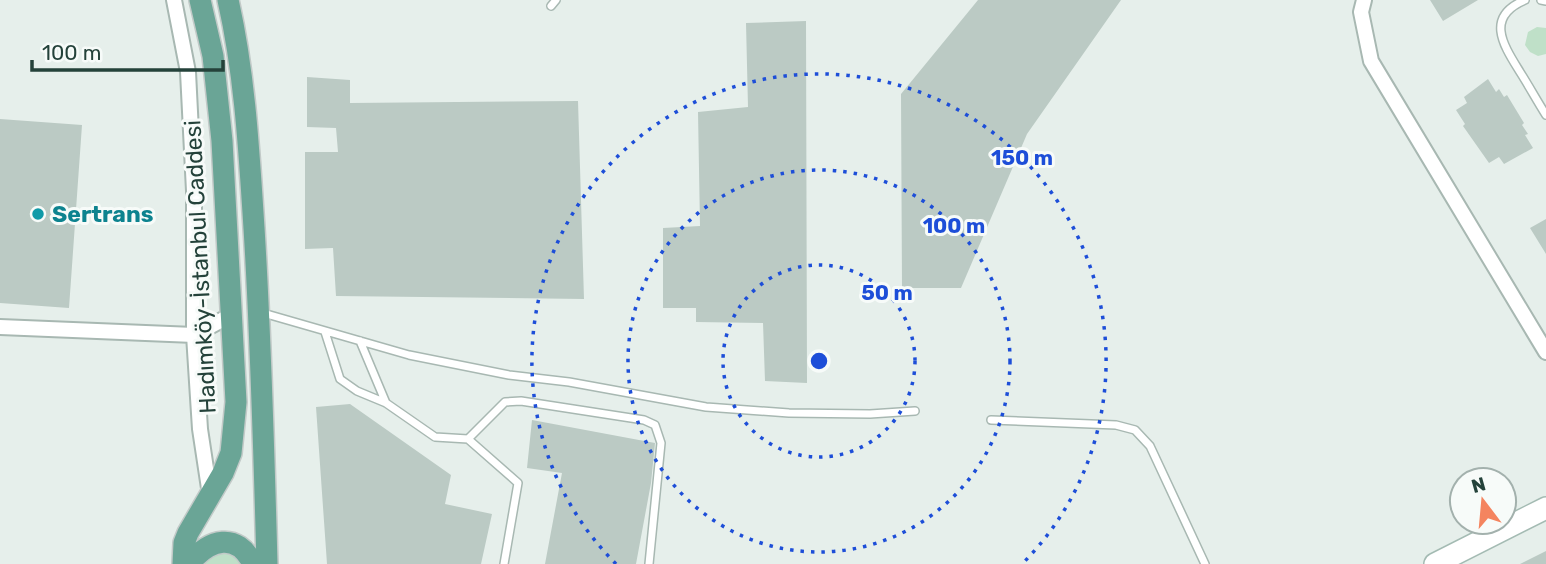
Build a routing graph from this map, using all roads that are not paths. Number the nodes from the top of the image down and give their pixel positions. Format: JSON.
{"nodes":[{"id":1,"x":174,"y":0,"type":"edge"},
{"id":2,"x":200,"y":0,"type":"edge"},
{"id":3,"x":228,"y":0,"type":"edge"},
{"id":4,"x":1364,"y":0,"type":"edge"},
{"id":5,"x":1525,"y":0,"type":"edge"},
{"id":6,"x":1541,"y":0,"type":"edge"},
{"id":7,"x":1546,"y":1,"type":"edge"},
{"id":8,"x":1546,"y":115,"type":"edge"},
{"id":9,"x":259,"y":312,"type":"junction"},
{"id":10,"x":233,"y":314,"type":"junction"},
{"id":11,"x":0,"y":327,"type":"edge"},
{"id":12,"x":325,"y":332,"type":"junction"},
{"id":13,"x":194,"y":335,"type":"junction"},
{"id":14,"x":360,"y":341,"type":"junction"},
{"id":15,"x":1546,"y":352,"type":"edge"},
{"id":16,"x":386,"y":403,"type":"junction"},
{"id":17,"x":915,"y":411,"type":"dead end"},
{"id":18,"x":991,"y":420,"type":"dead end"},
{"id":19,"x":468,"y":439,"type":"junction"},
{"id":20,"x":210,"y":495,"type":"junction"},
{"id":21,"x":1546,"y":508,"type":"edge"},
{"id":22,"x":183,"y":564,"type":"edge"},
{"id":23,"x":189,"y":564,"type":"edge"},
{"id":24,"x":253,"y":564,"type":"edge"},
{"id":25,"x":267,"y":564,"type":"edge"},
{"id":26,"x":504,"y":564,"type":"edge"},
{"id":27,"x":649,"y":564,"type":"edge"},
{"id":28,"x":1205,"y":564,"type":"edge"},
{"id":29,"x":1435,"y":564,"type":"edge"}],
"edges":[{"from":1,"to":13,"type":"street"},
{"from":2,"to":10,"type":"main road","name":"Hadımköy-İstanbul Caddesi"},
{"from":3,"to":9,"type":"main road"},
{"from":4,"to":15,"type":"street"},
{"from":5,"to":8,"type":"lane"},
{"from":6,"to":7,"type":"lane"},
{"from":9,"to":10,"type":"main road"},
{"from":9,"to":12,"type":"lane"},
{"from":9,"to":25,"type":"main road"},
{"from":10,"to":13,"type":"street"},
{"from":10,"to":20,"type":"main road","name":"Hadımköy-İstanbul Caddesi"},
{"from":11,"to":13,"type":"street"},
{"from":12,"to":14,"type":"lane"},
{"from":12,"to":16,"type":"lane"},
{"from":13,"to":20,"type":"street"},
{"from":14,"to":16,"type":"lane"},
{"from":14,"to":17,"type":"lane"},
{"from":16,"to":19,"type":"lane"},
{"from":18,"to":28,"type":"lane"},
{"from":19,"to":26,"type":"lane"},
{"from":19,"to":27,"type":"lane"},
{"from":20,"to":22,"type":"main road","name":"Hadımköy-İstanbul Caddesi"},
{"from":21,"to":29,"type":"main road"},
{"from":23,"to":24,"type":"main road"}]}
